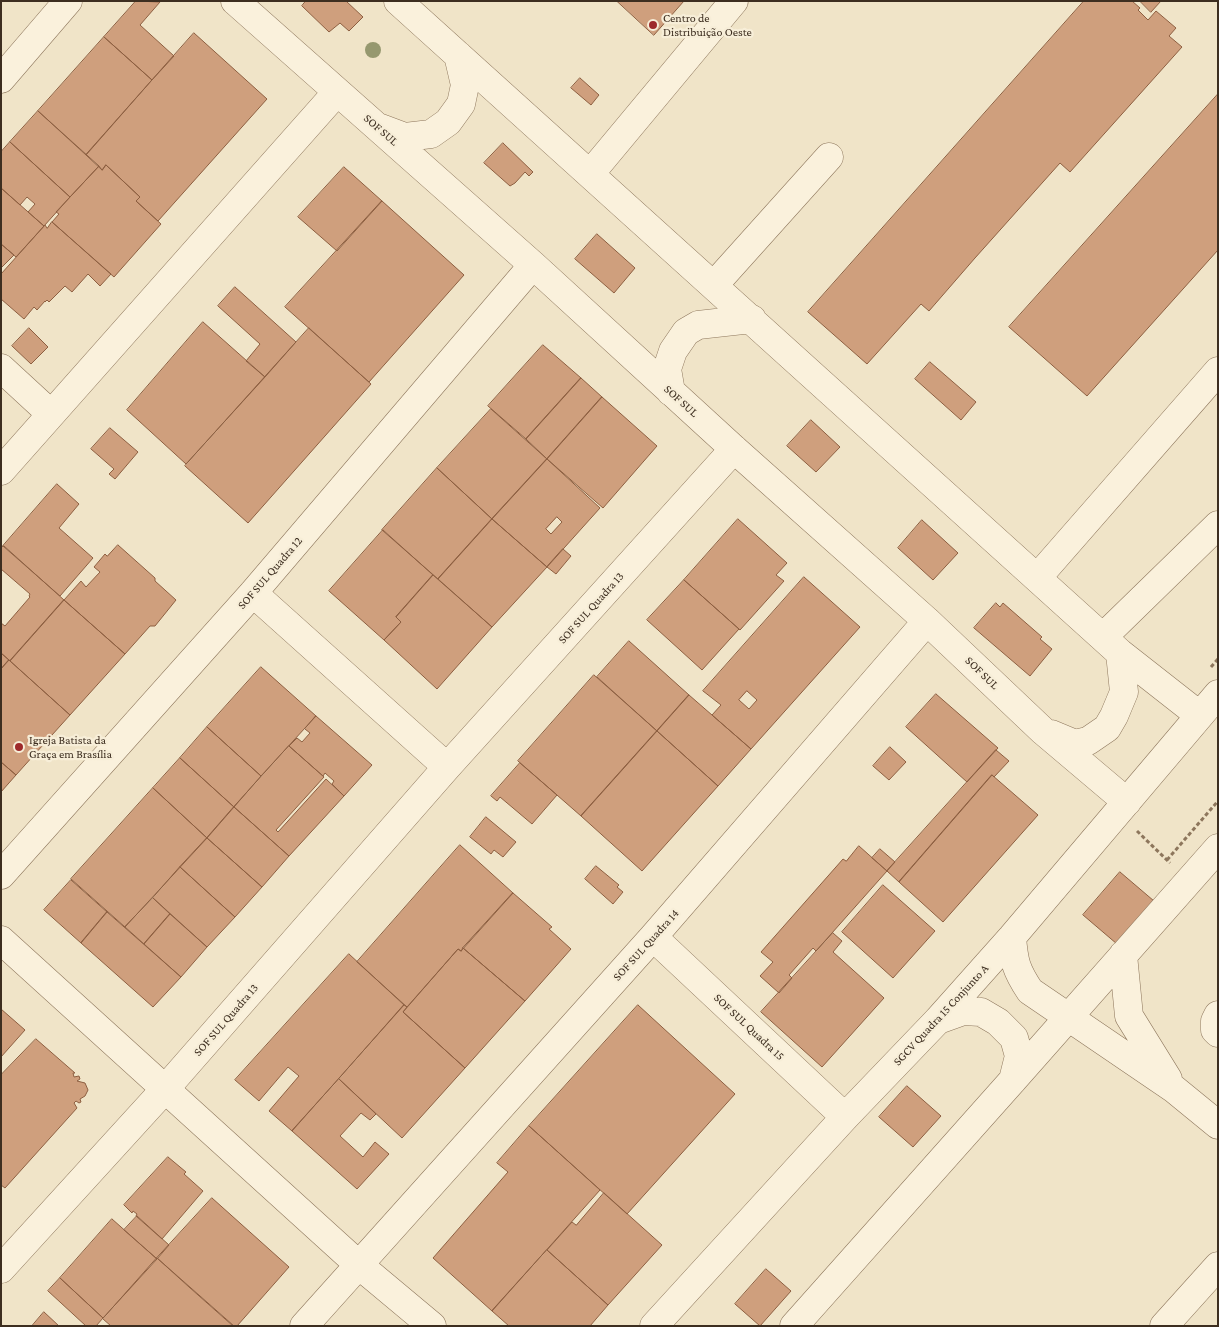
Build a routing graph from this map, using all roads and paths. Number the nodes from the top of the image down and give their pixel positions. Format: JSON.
{"nodes":[{"id":1,"x":68,"y":1,"type":"edge"},
{"id":2,"x":235,"y":1,"type":"edge"},
{"id":3,"x":398,"y":1,"type":"edge"},
{"id":4,"x":734,"y":1,"type":"edge"},
{"id":5,"x":458,"y":55,"type":"junction"},
{"id":6,"x":1,"y":79,"type":"edge"},
{"id":7,"x":337,"y":92,"type":"junction"},
{"id":8,"x":377,"y":127,"type":"junction"},
{"id":9,"x":829,"y":157,"type":"dead end"},
{"id":10,"x":590,"y":174,"type":"junction"},
{"id":11,"x":533,"y":265,"type":"junction"},
{"id":12,"x":714,"y":285,"type":"junction"},
{"id":13,"x":752,"y":319,"type":"junction"},
{"id":14,"x":1,"y":368,"type":"edge"},
{"id":15,"x":1218,"y":371,"type":"edge"},
{"id":16,"x":671,"y":392,"type":"junction"},
{"id":17,"x":52,"y":414,"type":"junction"},
{"id":18,"x":734,"y":449,"type":"junction"},
{"id":19,"x":1,"y":471,"type":"edge"},
{"id":20,"x":1218,"y":525,"type":"edge"},
{"id":21,"x":1037,"y":578,"type":"junction"},
{"id":22,"x":253,"y":592,"type":"junction"},
{"id":23,"x":927,"y":621,"type":"junction"},
{"id":24,"x":1111,"y":645,"type":"junction"},
{"id":25,"x":1218,"y":694,"type":"edge"},
{"id":26,"x":1199,"y":715,"type":"junction"},
{"id":27,"x":1043,"y":731,"type":"junction"},
{"id":28,"x":447,"y":767,"type":"junction"},
{"id":29,"x":1218,"y":801,"type":"edge"},
{"id":30,"x":1122,"y":808,"type":"junction"},
{"id":31,"x":1167,"y":860,"type":"junction"},
{"id":32,"x":1207,"y":867,"type":"edge"},
{"id":33,"x":1,"y":875,"type":"edge"},
{"id":34,"x":1012,"y":937,"type":"junction"},
{"id":35,"x":653,"y":938,"type":"junction"},
{"id":36,"x":1,"y":940,"type":"edge"},
{"id":37,"x":1123,"y":955,"type":"junction"},
{"id":38,"x":1218,"y":1015,"type":"edge"},
{"id":39,"x":1069,"y":1016,"type":"junction"},
{"id":40,"x":938,"y":1020,"type":"junction"},
{"id":41,"x":1218,"y":1033,"type":"edge"},
{"id":42,"x":1013,"y":1080,"type":"junction"},
{"id":43,"x":166,"y":1088,"type":"junction"},
{"id":44,"x":1174,"y":1089,"type":"junction"},
{"id":45,"x":845,"y":1117,"type":"junction"},
{"id":46,"x":1218,"y":1125,"type":"edge"},
{"id":47,"x":359,"y":1265,"type":"junction"},
{"id":48,"x":1218,"y":1266,"type":"edge"},
{"id":49,"x":1,"y":1269,"type":"edge"},
{"id":50,"x":304,"y":1326,"type":"edge"},
{"id":51,"x":432,"y":1326,"type":"edge"},
{"id":52,"x":654,"y":1326,"type":"edge"},
{"id":53,"x":794,"y":1326,"type":"edge"},
{"id":54,"x":1164,"y":1326,"type":"edge"}],
"edges":[{"from":1,"to":6,"type":"street"},
{"from":2,"to":7,"type":"street","name":"SOF SUL"},
{"from":3,"to":5,"type":"street"},
{"from":4,"to":10,"type":"street"},
{"from":5,"to":8,"type":"street"},
{"from":5,"to":10,"type":"street"},
{"from":7,"to":8,"type":"street","name":"SOF SUL"},
{"from":7,"to":17,"type":"street"},
{"from":8,"to":11,"type":"street","name":"SOF SUL"},
{"from":9,"to":12,"type":"street"},
{"from":10,"to":12,"type":"street"},
{"from":11,"to":16,"type":"street","name":"SOF SUL"},
{"from":11,"to":22,"type":"street","name":"SOF SUL Quadra 12"},
{"from":12,"to":13,"type":"street"},
{"from":13,"to":16,"type":"street"},
{"from":13,"to":21,"type":"street"},
{"from":14,"to":17,"type":"street"},
{"from":15,"to":21,"type":"street"},
{"from":16,"to":18,"type":"street","name":"SOF SUL"},
{"from":17,"to":19,"type":"street"},
{"from":18,"to":23,"type":"street","name":"SOF SUL"},
{"from":18,"to":28,"type":"street","name":"SOF SUL Quadra 13"},
{"from":20,"to":24,"type":"street"},
{"from":21,"to":24,"type":"street"},
{"from":22,"to":28,"type":"street"},
{"from":22,"to":33,"type":"street","name":"SOF SUL Quadra 12"},
{"from":23,"to":27,"type":"street","name":"SOF SUL"},
{"from":23,"to":35,"type":"street","name":"SOF SUL Quadra 14"},
{"from":24,"to":26,"type":"street"},
{"from":24,"to":27,"type":"street"},
{"from":25,"to":26,"type":"street","name":"SGCV Quadra 15 Conjunto A"},
{"from":26,"to":30,"type":"street","name":"SGCV Quadra 15 Conjunto A"},
{"from":27,"to":30,"type":"street","name":"SOF SUL"},
{"from":28,"to":43,"type":"street","name":"SOF SUL Quadra 13"},
{"from":29,"to":31,"type":"path"},
{"from":30,"to":31,"type":"path"},
{"from":30,"to":34,"type":"street","name":"SGCV Quadra 15 Conjunto A"},
{"from":31,"to":32,"type":"path"},
{"from":32,"to":37,"type":"street"},
{"from":34,"to":39,"type":"street"},
{"from":34,"to":40,"type":"street","name":"SGCV Quadra 15 Conjunto A"},
{"from":35,"to":45,"type":"street","name":"SOF SUL Quadra 15"},
{"from":35,"to":47,"type":"street","name":"SOF SUL Quadra 14"},
{"from":36,"to":43,"type":"street"},
{"from":37,"to":39,"type":"street"},
{"from":37,"to":44,"type":"street"},
{"from":38,"to":41,"type":"street"},
{"from":39,"to":42,"type":"street"},
{"from":39,"to":44,"type":"street"},
{"from":40,"to":42,"type":"street"},
{"from":40,"to":45,"type":"street","name":"SGCV Quadra 15 Conjunto A"},
{"from":42,"to":53,"type":"street"},
{"from":43,"to":47,"type":"street"},
{"from":43,"to":49,"type":"street","name":"SOF SUL Quadra 13"},
{"from":44,"to":46,"type":"street"},
{"from":45,"to":52,"type":"street","name":"SGCV Quadra 15 Conjunto A"},
{"from":47,"to":50,"type":"street","name":"SOF SUL Quadra 14"},
{"from":47,"to":51,"type":"street"},
{"from":48,"to":54,"type":"street"}]}
